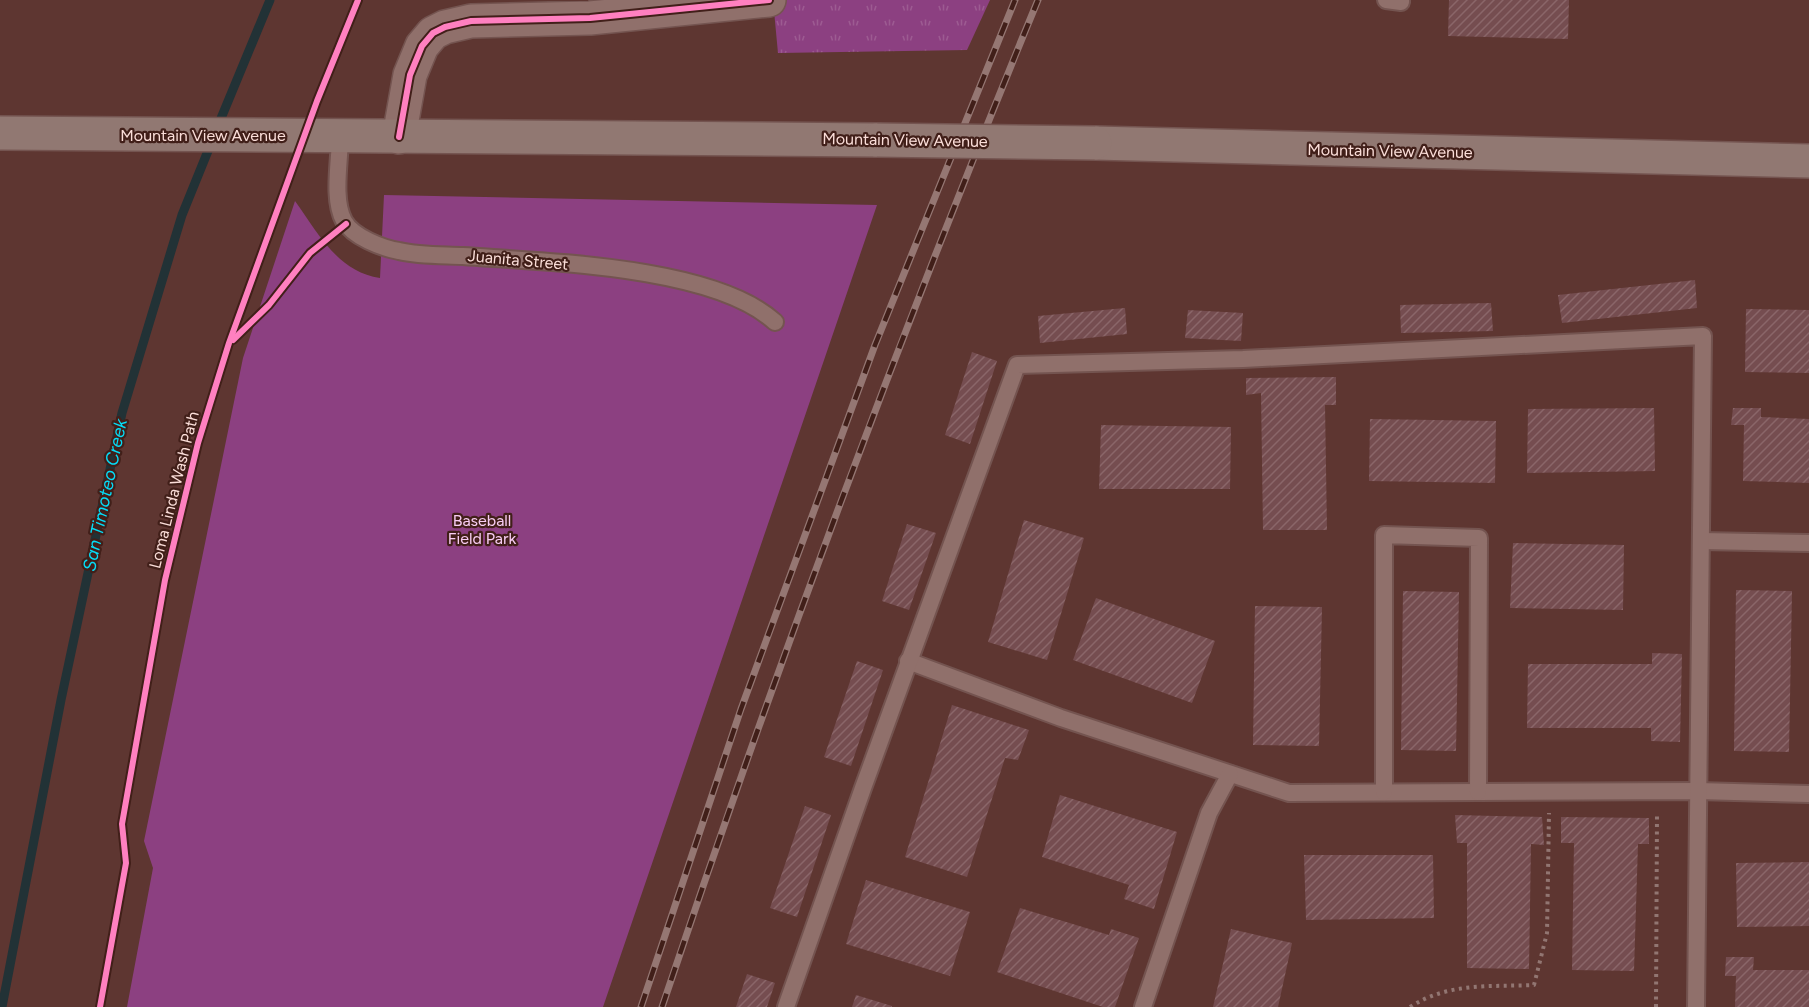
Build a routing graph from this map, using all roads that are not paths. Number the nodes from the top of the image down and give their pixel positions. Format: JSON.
{"nodes":[{"id":1,"x":769,"y":0,"type":"edge"},
{"id":2,"x":1386,"y":0,"type":"edge"},
{"id":3,"x":1401,"y":0,"type":"edge"},
{"id":4,"x":0,"y":133,"type":"edge"},
{"id":5,"x":329,"y":136,"type":"junction"},
{"id":6,"x":399,"y":137,"type":"junction"},
{"id":7,"x":1809,"y":160,"type":"edge"},
{"id":8,"x":775,"y":322,"type":"dead end"},
{"id":9,"x":1701,"y":541,"type":"junction"},
{"id":10,"x":1809,"y":543,"type":"edge"},
{"id":11,"x":908,"y":662,"type":"junction"},
{"id":12,"x":1230,"y":774,"type":"junction"},
{"id":13,"x":1698,"y":790,"type":"junction"},
{"id":14,"x":1384,"y":792,"type":"junction"},
{"id":15,"x":1478,"y":792,"type":"junction"},
{"id":16,"x":1809,"y":794,"type":"edge"},
{"id":17,"x":786,"y":1007,"type":"edge"},
{"id":18,"x":1143,"y":1007,"type":"edge"},
{"id":19,"x":1696,"y":1007,"type":"edge"}],
"edges":[{"from":1,"to":6,"type":"street"},
{"from":2,"to":3,"type":"lane"},
{"from":4,"to":5,"type":"main road","name":"Mountain View Avenue"},
{"from":5,"to":6,"type":"main road","name":"Mountain View Avenue"},
{"from":5,"to":8,"type":"lane","name":"Juanita Street"},
{"from":6,"to":7,"type":"main road","name":"Mountain View Avenue","bridge":true},
{"from":9,"to":10,"type":"lane"},
{"from":9,"to":11,"type":"lane"},
{"from":9,"to":13,"type":"lane"},
{"from":11,"to":12,"type":"lane"},
{"from":11,"to":17,"type":"lane"},
{"from":12,"to":14,"type":"lane"},
{"from":12,"to":18,"type":"lane"},
{"from":13,"to":15,"type":"lane"},
{"from":13,"to":16,"type":"lane"},
{"from":13,"to":19,"type":"lane"},
{"from":14,"to":15,"type":"lane"},
{"from":14,"to":15,"type":"lane"}]}
